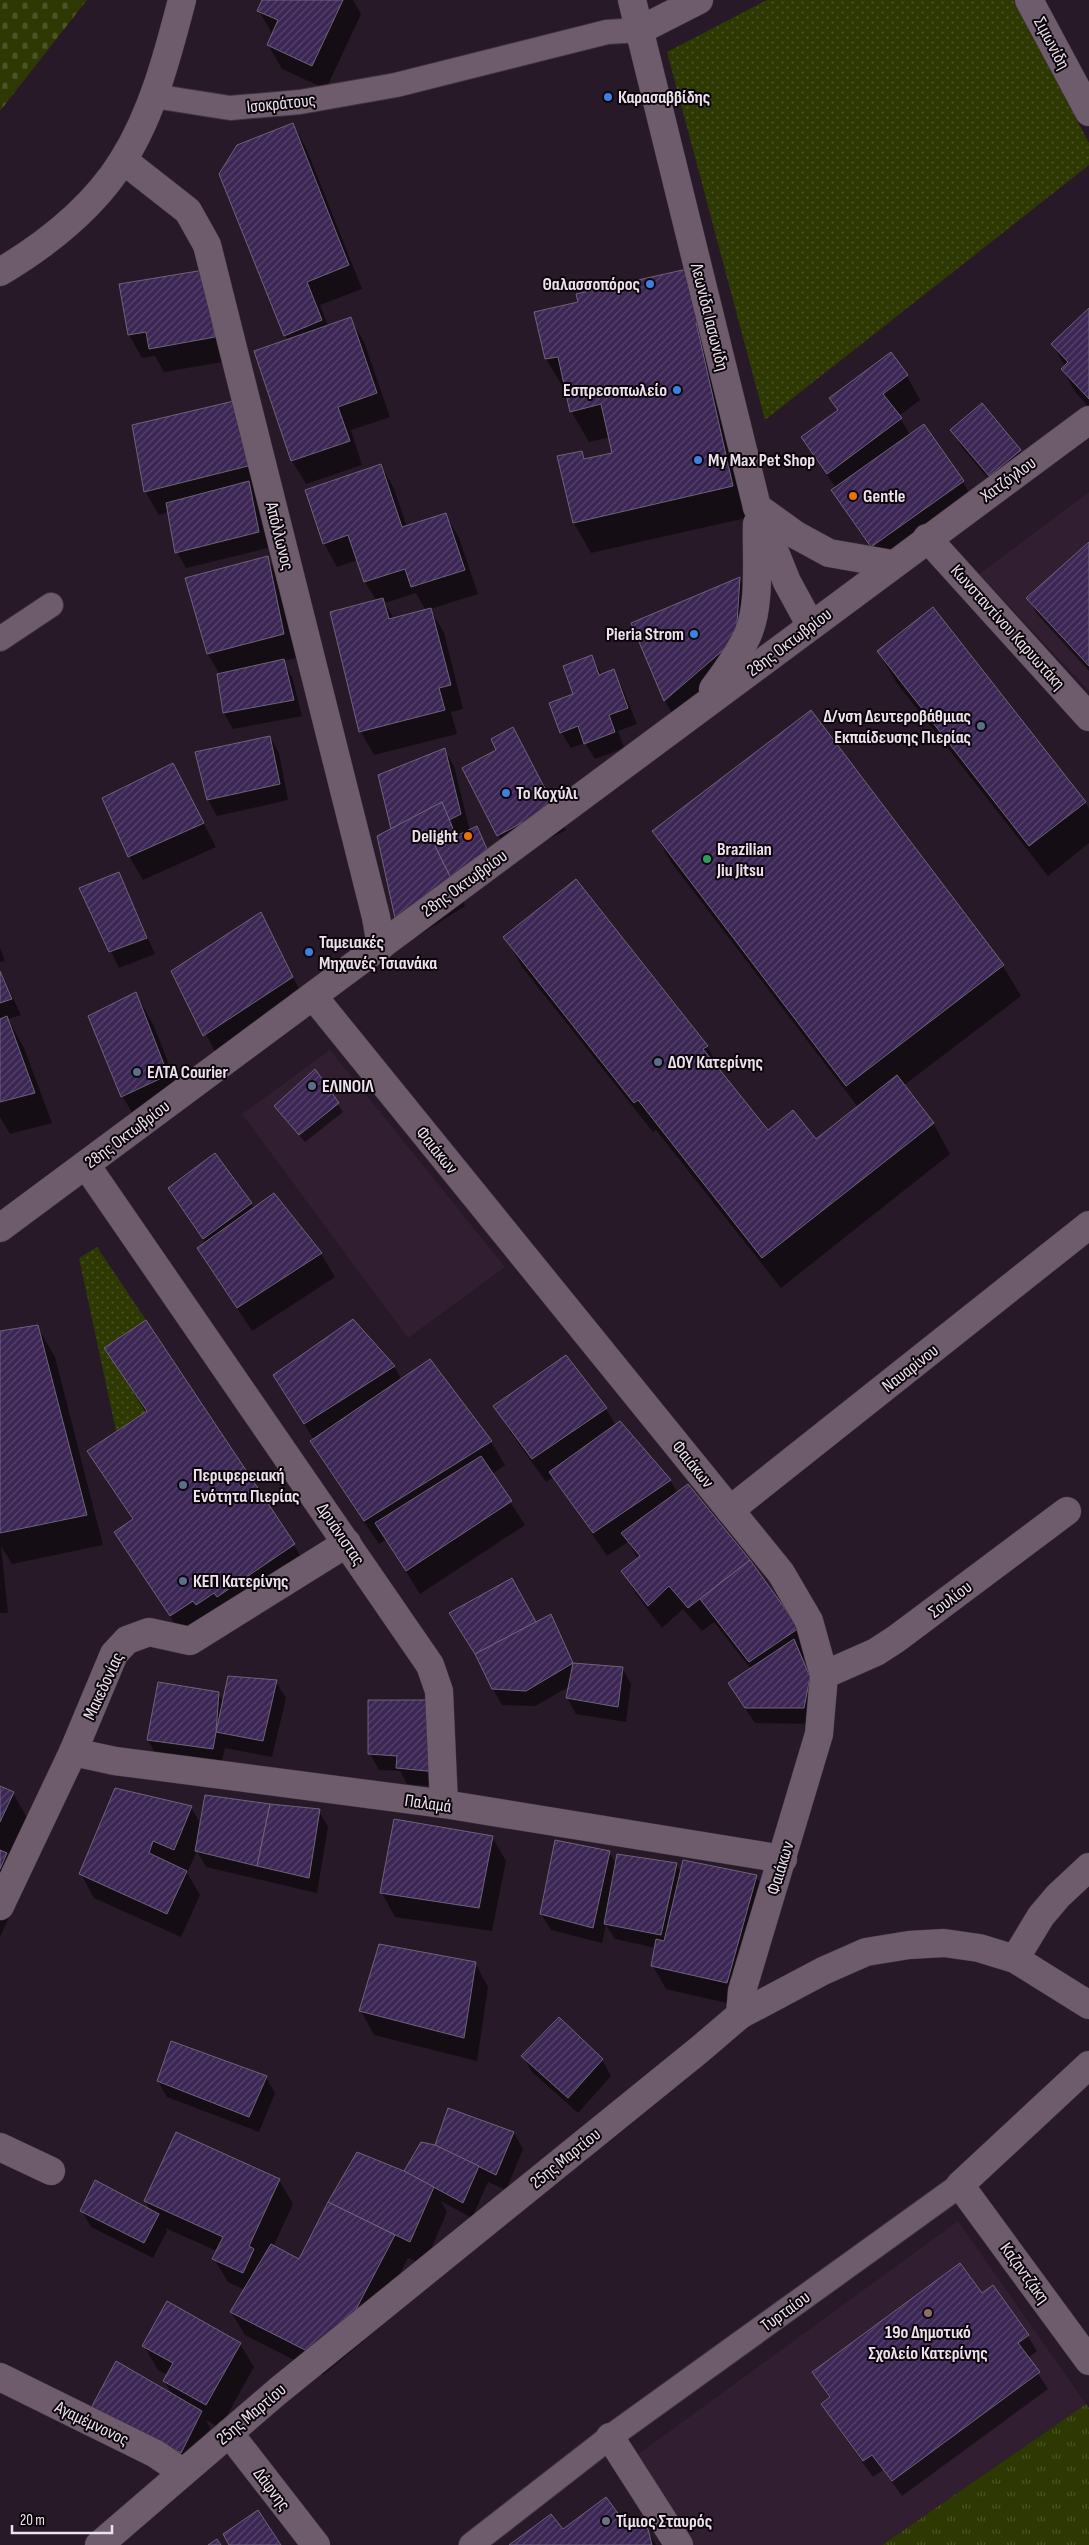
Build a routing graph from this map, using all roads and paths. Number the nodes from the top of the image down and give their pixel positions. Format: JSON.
{"nodes":[{"id":1,"x":182,"y":0,"type":"edge"},
{"id":2,"x":632,"y":0,"type":"edge"},
{"id":3,"x":699,"y":0,"type":"edge"},
{"id":4,"x":1029,"y":0,"type":"edge"},
{"id":5,"x":640,"y":30,"type":"junction"},
{"id":6,"x":154,"y":96,"type":"junction"},
{"id":7,"x":1089,"y":112,"type":"edge"},
{"id":8,"x":123,"y":160,"type":"junction"},
{"id":9,"x":0,"y":272,"type":"edge"},
{"id":10,"x":1089,"y":420,"type":"edge"},
{"id":11,"x":757,"y":507,"type":"junction"},
{"id":12,"x":927,"y":538,"type":"junction"},
{"id":13,"x":892,"y":564,"type":"junction"},
{"id":14,"x":50,"y":605,"type":"dead end"},
{"id":15,"x":811,"y":626,"type":"junction"},
{"id":16,"x":0,"y":639,"type":"edge"},
{"id":17,"x":695,"y":713,"type":"junction"},
{"id":18,"x":1089,"y":716,"type":"edge"},
{"id":19,"x":381,"y":946,"type":"junction"},
{"id":20,"x":313,"y":996,"type":"junction"},
{"id":21,"x":86,"y":1164,"type":"junction"},
{"id":22,"x":1089,"y":1225,"type":"edge"},
{"id":23,"x":0,"y":1228,"type":"edge"},
{"id":24,"x":730,"y":1510,"type":"junction"},
{"id":25,"x":1067,"y":1511,"type":"dead end"},
{"id":26,"x":347,"y":1543,"type":"junction"},
{"id":27,"x":824,"y":1675,"type":"junction"},
{"id":28,"x":73,"y":1752,"type":"junction"},
{"id":29,"x":444,"y":1804,"type":"junction"},
{"id":30,"x":783,"y":1859,"type":"junction"},
{"id":31,"x":1089,"y":1867,"type":"edge"},
{"id":32,"x":0,"y":1906,"type":"edge"},
{"id":33,"x":1015,"y":1959,"type":"junction"},
{"id":34,"x":1089,"y":2005,"type":"edge"},
{"id":35,"x":740,"y":2015,"type":"junction"},
{"id":36,"x":1089,"y":2066,"type":"edge"},
{"id":37,"x":0,"y":2147,"type":"edge"},
{"id":38,"x":51,"y":2170,"type":"dead end"},
{"id":39,"x":960,"y":2185,"type":"junction"},
{"id":40,"x":1089,"y":2361,"type":"edge"},
{"id":41,"x":0,"y":2377,"type":"edge"},
{"id":42,"x":229,"y":2433,"type":"junction"},
{"id":43,"x":610,"y":2437,"type":"junction"},
{"id":44,"x":182,"y":2472,"type":"junction"},
{"id":45,"x":99,"y":2545,"type":"edge"},
{"id":46,"x":316,"y":2545,"type":"edge"},
{"id":47,"x":471,"y":2545,"type":"edge"},
{"id":48,"x":679,"y":2545,"type":"edge"}],
"edges":[{"from":1,"to":6,"type":"street"},
{"from":2,"to":5,"type":"street","name":"Λεωνίδα Ιασωνίδη"},
{"from":3,"to":5,"type":"street"},
{"from":4,"to":7,"type":"street","name":"Σιμωνίδη"},
{"from":5,"to":6,"type":"street","name":"Ισοκράτους"},
{"from":5,"to":11,"type":"street","name":"Λεωνίδα Ιασωνίδη"},
{"from":6,"to":8,"type":"street"},
{"from":8,"to":9,"type":"street"},
{"from":8,"to":19,"type":"street","name":"Απόλλωνος"},
{"from":10,"to":12,"type":"street","name":"Χατζόγλου"},
{"from":11,"to":13,"type":"street"},
{"from":11,"to":15,"type":"street","name":"Λεωνίδα Ιασωνίδη"},
{"from":11,"to":17,"type":"street"},
{"from":12,"to":13,"type":"street","name":"28ης Οκτωβρίου"},
{"from":12,"to":18,"type":"street","name":"Κωνσταντίνου Καρυωτάκη"},
{"from":13,"to":15,"type":"street","name":"28ης Οκτωβρίου"},
{"from":14,"to":16,"type":"street"},
{"from":15,"to":17,"type":"street","name":"28ης Οκτωβρίου"},
{"from":17,"to":19,"type":"street","name":"28ης Οκτωβρίου"},
{"from":19,"to":20,"type":"street","name":"28ης Οκτωβρίου"},
{"from":20,"to":21,"type":"street","name":"28ης Οκτωβρίου"},
{"from":20,"to":24,"type":"street","name":"Φαιάκων"},
{"from":21,"to":23,"type":"street","name":"28ης Οκτωβρίου"},
{"from":21,"to":26,"type":"street","name":"Δρυάνιστας"},
{"from":22,"to":24,"type":"street","name":"Ναυαρίνου"},
{"from":24,"to":27,"type":"street","name":"Φαιάκων"},
{"from":25,"to":27,"type":"street","name":"Σουλίου"},
{"from":26,"to":28,"type":"street","name":"Μακεδονίας"},
{"from":26,"to":29,"type":"street","name":"Δρυάνιστας"},
{"from":27,"to":30,"type":"street","name":"Φαιάκων"},
{"from":28,"to":29,"type":"street","name":"Παλαμά"},
{"from":28,"to":32,"type":"street","name":"Μακεδονίας"},
{"from":29,"to":30,"type":"street","name":"Παλαμά"},
{"from":30,"to":35,"type":"street","name":"Φαιάκων"},
{"from":31,"to":33,"type":"street"},
{"from":33,"to":34,"type":"street","name":"25ης Μαρτίου"},
{"from":33,"to":35,"type":"street","name":"25ης Μαρτίου"},
{"from":35,"to":42,"type":"street","name":"25ης Μαρτίου"},
{"from":36,"to":39,"type":"street","name":"Τυρταίου"},
{"from":37,"to":38,"type":"street"},
{"from":39,"to":40,"type":"street","name":"Καζαντζάκη"},
{"from":39,"to":43,"type":"street","name":"Τυρταίου"},
{"from":41,"to":44,"type":"street","name":"Αγαμέμνονος"},
{"from":42,"to":44,"type":"street","name":"25ης Μαρτίου"},
{"from":42,"to":46,"type":"street","name":"Δάφνης"},
{"from":43,"to":47,"type":"street","name":"Τυρταίου"},
{"from":43,"to":48,"type":"street"},
{"from":44,"to":45,"type":"street","name":"25ης Μαρτίου"}]}
